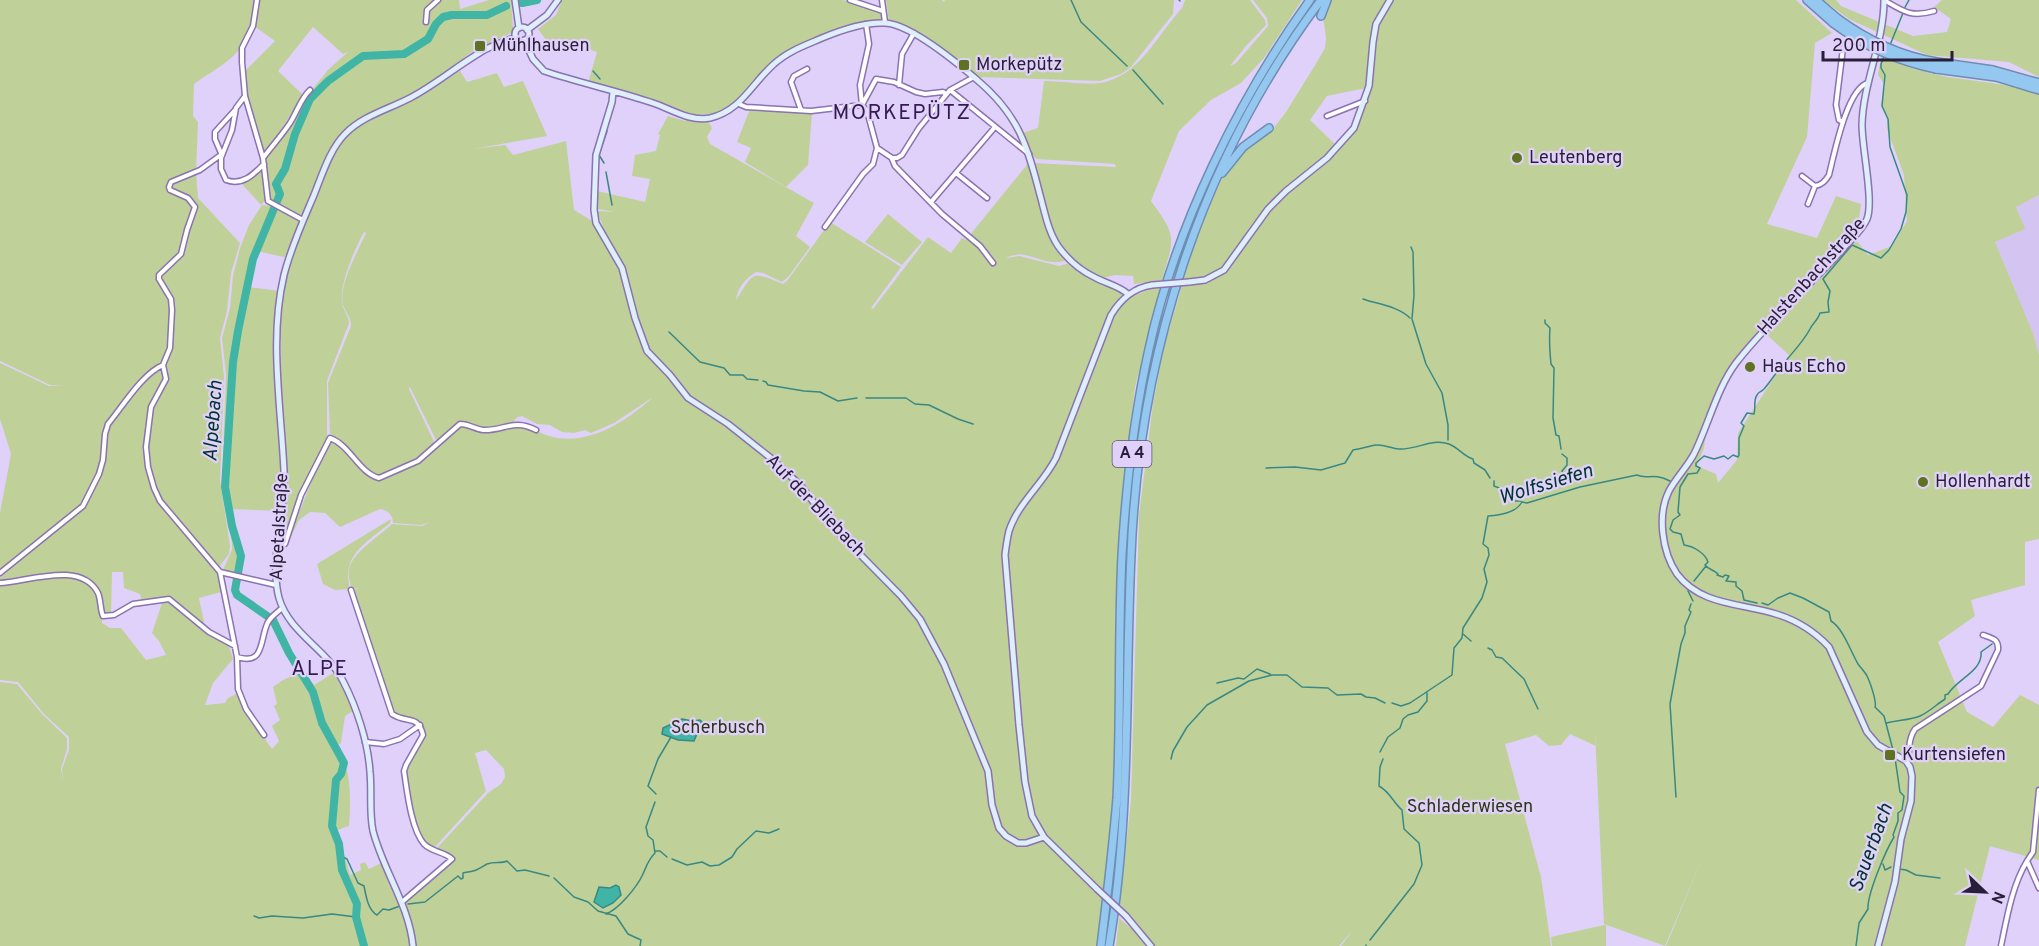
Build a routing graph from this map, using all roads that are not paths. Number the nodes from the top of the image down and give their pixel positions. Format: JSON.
{"nodes":[{"id":1,"x":257,"y":0,"type":"edge"},
{"id":2,"x":438,"y":0,"type":"edge"},
{"id":3,"x":514,"y":0,"type":"edge"},
{"id":4,"x":558,"y":0,"type":"edge"},
{"id":5,"x":850,"y":0,"type":"edge"},
{"id":6,"x":882,"y":0,"type":"edge"},
{"id":7,"x":1310,"y":0,"type":"edge"},
{"id":8,"x":1321,"y":0,"type":"edge"},
{"id":9,"x":1326,"y":0,"type":"edge"},
{"id":10,"x":1390,"y":0,"type":"edge"},
{"id":11,"x":1807,"y":0,"type":"edge"},
{"id":12,"x":1816,"y":0,"type":"edge"},
{"id":13,"x":1884,"y":0,"type":"edge"},
{"id":14,"x":883,"y":11,"type":"junction"},
{"id":15,"x":1934,"y":11,"type":"dead end"},
{"id":16,"x":1321,"y":16,"type":"dead end"},
{"id":17,"x":1835,"y":21,"type":"junction"},
{"id":18,"x":426,"y":22,"type":"dead end"},
{"id":19,"x":885,"y":22,"type":"junction"},
{"id":20,"x":866,"y":24,"type":"junction"},
{"id":21,"x":519,"y":27,"type":"junction"},
{"id":22,"x":527,"y":30,"type":"junction"},
{"id":23,"x":914,"y":33,"type":"junction"},
{"id":24,"x":516,"y":37,"type":"junction"},
{"id":25,"x":524,"y":40,"type":"junction"},
{"id":26,"x":1843,"y":48,"type":"dead end"},
{"id":27,"x":1936,"y":65,"type":"junction"},
{"id":28,"x":807,"y":69,"type":"dead end"},
{"id":29,"x":974,"y":77,"type":"junction"},
{"id":30,"x":1869,"y":83,"type":"junction"},
{"id":31,"x":2039,"y":83,"type":"edge"},
{"id":32,"x":899,"y":85,"type":"junction"},
{"id":33,"x":310,"y":90,"type":"dead end"},
{"id":34,"x":2039,"y":90,"type":"edge"},
{"id":35,"x":613,"y":92,"type":"junction"},
{"id":36,"x":948,"y":92,"type":"junction"},
{"id":37,"x":245,"y":96,"type":"junction"},
{"id":38,"x":1365,"y":101,"type":"junction"},
{"id":39,"x":739,"y":104,"type":"junction"},
{"id":40,"x":862,"y":105,"type":"junction"},
{"id":41,"x":236,"y":109,"type":"junction"},
{"id":42,"x":801,"y":110,"type":"junction"},
{"id":43,"x":1327,"y":116,"type":"dead end"},
{"id":44,"x":1843,"y":122,"type":"junction"},
{"id":45,"x":995,"y":127,"type":"junction"},
{"id":46,"x":1269,"y":128,"type":"dead end"},
{"id":47,"x":877,"y":148,"type":"junction"},
{"id":48,"x":222,"y":154,"type":"junction"},
{"id":49,"x":1030,"y":154,"type":"junction"},
{"id":50,"x":263,"y":158,"type":"junction"},
{"id":51,"x":892,"y":158,"type":"junction"},
{"id":52,"x":264,"y":164,"type":"junction"},
{"id":53,"x":956,"y":173,"type":"junction"},
{"id":54,"x":1802,"y":176,"type":"dead end"},
{"id":55,"x":1216,"y":178,"type":"junction"},
{"id":56,"x":1815,"y":186,"type":"junction"},
{"id":57,"x":987,"y":198,"type":"dead end"},
{"id":58,"x":931,"y":202,"type":"junction"},
{"id":59,"x":1808,"y":204,"type":"dead end"},
{"id":60,"x":303,"y":220,"type":"junction"},
{"id":61,"x":825,"y":227,"type":"dead end"},
{"id":62,"x":993,"y":263,"type":"dead end"},
{"id":63,"x":1128,"y":294,"type":"junction"},
{"id":64,"x":163,"y":365,"type":"junction"},
{"id":65,"x":536,"y":430,"type":"dead end"},
{"id":66,"x":279,"y":543,"type":"junction"},
{"id":67,"x":220,"y":572,"type":"junction"},
{"id":68,"x":0,"y":573,"type":"edge"},
{"id":69,"x":0,"y":583,"type":"edge"},
{"id":70,"x":276,"y":585,"type":"junction"},
{"id":71,"x":351,"y":590,"type":"dead end"},
{"id":72,"x":282,"y":609,"type":"junction"},
{"id":73,"x":1983,"y":635,"type":"dead end"},
{"id":74,"x":235,"y":646,"type":"junction"},
{"id":75,"x":237,"y":657,"type":"junction"},
{"id":76,"x":420,"y":725,"type":"junction"},
{"id":77,"x":264,"y":735,"type":"dead end"},
{"id":78,"x":365,"y":742,"type":"junction"},
{"id":79,"x":1906,"y":761,"type":"junction"},
{"id":80,"x":2039,"y":790,"type":"edge"},
{"id":81,"x":1044,"y":837,"type":"junction"},
{"id":82,"x":2027,"y":861,"type":"junction"},
{"id":83,"x":2039,"y":888,"type":"edge"},
{"id":84,"x":402,"y":902,"type":"junction"},
{"id":85,"x":413,"y":946,"type":"edge"},
{"id":86,"x":1101,"y":946,"type":"edge"},
{"id":87,"x":1109,"y":946,"type":"edge"},
{"id":88,"x":1151,"y":946,"type":"edge"},
{"id":89,"x":1878,"y":946,"type":"edge"},
{"id":90,"x":2001,"y":946,"type":"edge"}],
"edges":[{"from":1,"to":37,"type":"street"},
{"from":2,"to":18,"type":"street"},
{"from":3,"to":21,"type":"street"},
{"from":4,"to":22,"type":"street"},
{"from":5,"to":14,"type":"street"},
{"from":6,"to":14,"type":"street"},
{"from":7,"to":86,"type":"highway","number":"A 4"},
{"from":8,"to":55,"type":"highway","number":"A 4"},
{"from":9,"to":16,"type":"highway"},
{"from":10,"to":38,"type":"street"},
{"from":11,"to":17,"type":"highway"},
{"from":12,"to":17,"type":"highway"},
{"from":13,"to":15,"type":"street"},
{"from":13,"to":30,"type":"street","name":"Halstenbachstraße"},
{"from":14,"to":19,"type":"street"},
{"from":17,"to":27,"type":"highway","bridge":true},
{"from":19,"to":20,"type":"street"},
{"from":19,"to":23,"type":"street"},
{"from":20,"to":39,"type":"street"},
{"from":20,"to":40,"type":"street"},
{"from":21,"to":22,"type":"street"},
{"from":21,"to":24,"type":"street"},
{"from":22,"to":25,"type":"street"},
{"from":23,"to":29,"type":"street"},
{"from":23,"to":32,"type":"street"},
{"from":24,"to":25,"type":"street"},
{"from":24,"to":60,"type":"street","name":"Alpetalstraße"},
{"from":25,"to":35,"type":"street"},
{"from":26,"to":44,"type":"street"},
{"from":27,"to":31,"type":"highway"},
{"from":27,"to":34,"type":"highway"},
{"from":28,"to":42,"type":"street"},
{"from":29,"to":36,"type":"street"},
{"from":29,"to":49,"type":"street"},
{"from":30,"to":44,"type":"street"},
{"from":30,"to":79,"type":"street","name":"Halstenbachstraße"},
{"from":32,"to":36,"type":"street"},
{"from":32,"to":40,"type":"street"},
{"from":33,"to":50,"type":"street"},
{"from":35,"to":39,"type":"street"},
{"from":35,"to":81,"type":"street","name":"Auf der Bliebach"},
{"from":36,"to":45,"type":"street"},
{"from":36,"to":51,"type":"street"},
{"from":37,"to":41,"type":"street"},
{"from":37,"to":50,"type":"street"},
{"from":38,"to":43,"type":"street"},
{"from":38,"to":63,"type":"street","bridge":true},
{"from":39,"to":42,"type":"street"},
{"from":40,"to":42,"type":"street"},
{"from":40,"to":47,"type":"street"},
{"from":41,"to":48,"type":"street"},
{"from":41,"to":48,"type":"street"},
{"from":44,"to":56,"type":"street"},
{"from":45,"to":49,"type":"street"},
{"from":45,"to":53,"type":"street"},
{"from":46,"to":55,"type":"highway"},
{"from":47,"to":51,"type":"street"},
{"from":47,"to":61,"type":"street"},
{"from":48,"to":52,"type":"street"},
{"from":48,"to":64,"type":"street"},
{"from":49,"to":63,"type":"street"},
{"from":50,"to":52,"type":"street"},
{"from":51,"to":58,"type":"street"},
{"from":52,"to":60,"type":"street"},
{"from":53,"to":57,"type":"street"},
{"from":53,"to":58,"type":"street"},
{"from":54,"to":56,"type":"street"},
{"from":55,"to":87,"type":"highway","number":"A 4"},
{"from":56,"to":59,"type":"street"},
{"from":58,"to":62,"type":"street"},
{"from":60,"to":66,"type":"street","name":"Alpetalstraße"},
{"from":63,"to":81,"type":"street"},
{"from":64,"to":67,"type":"street"},
{"from":64,"to":68,"type":"street"},
{"from":65,"to":66,"type":"street"},
{"from":66,"to":70,"type":"street","name":"Alpetalstraße"},
{"from":67,"to":70,"type":"street"},
{"from":67,"to":74,"type":"street"},
{"from":69,"to":74,"type":"street"},
{"from":70,"to":72,"type":"street","name":"Alpetalstraße"},
{"from":71,"to":76,"type":"street"},
{"from":72,"to":75,"type":"street"},
{"from":72,"to":78,"type":"street","name":"Alpetalstraße"},
{"from":73,"to":79,"type":"street"},
{"from":74,"to":75,"type":"street"},
{"from":75,"to":77,"type":"street"},
{"from":76,"to":78,"type":"street"},
{"from":76,"to":84,"type":"street"},
{"from":78,"to":84,"type":"street","name":"Alpetalstraße"},
{"from":79,"to":89,"type":"street"},
{"from":80,"to":82,"type":"street"},
{"from":81,"to":88,"type":"street","bridge":true},
{"from":82,"to":83,"type":"street"},
{"from":82,"to":90,"type":"street"},
{"from":84,"to":85,"type":"street","name":"Alpetalstraße"}]}
